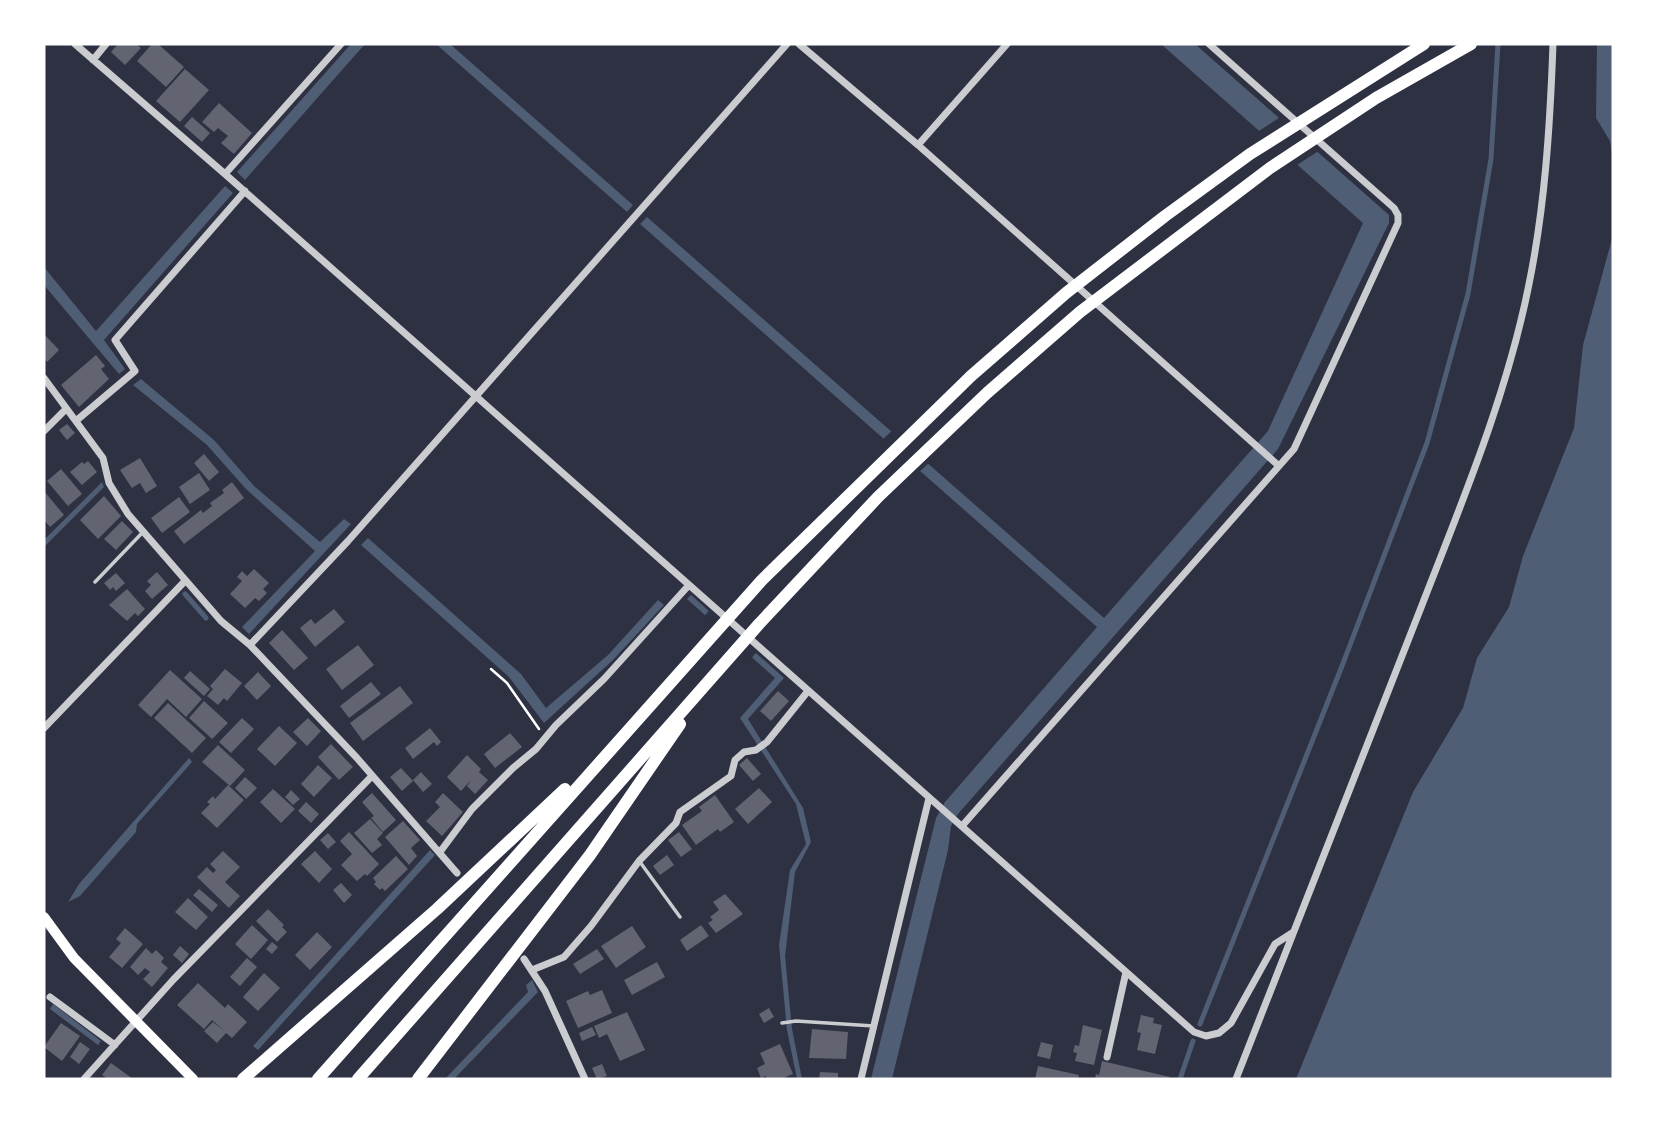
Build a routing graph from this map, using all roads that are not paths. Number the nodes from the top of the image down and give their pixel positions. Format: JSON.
{"nodes":[{"id":1,"x":75,"y":44,"type":"edge"},
{"id":2,"x":106,"y":44,"type":"edge"},
{"id":3,"x":341,"y":44,"type":"edge"},
{"id":4,"x":787,"y":44,"type":"edge"},
{"id":5,"x":799,"y":44,"type":"edge"},
{"id":6,"x":1007,"y":44,"type":"edge"},
{"id":7,"x":1209,"y":44,"type":"edge"},
{"id":8,"x":1424,"y":44,"type":"edge"},
{"id":9,"x":1471,"y":44,"type":"edge"},
{"id":10,"x":1553,"y":44,"type":"edge"},
{"id":11,"x":93,"y":60,"type":"junction"},
{"id":12,"x":918,"y":145,"type":"junction"},
{"id":13,"x":225,"y":174,"type":"junction"},
{"id":14,"x":245,"y":191,"type":"junction"},
{"id":15,"x":44,"y":378,"type":"edge"},
{"id":16,"x":476,"y":398,"type":"junction"},
{"id":17,"x":66,"y":409,"type":"junction"},
{"id":18,"x":77,"y":421,"type":"junction"},
{"id":19,"x":44,"y":432,"type":"edge"},
{"id":20,"x":1279,"y":466,"type":"junction"},
{"id":21,"x":143,"y":532,"type":"junction"},
{"id":22,"x":184,"y":581,"type":"junction"},
{"id":23,"x":95,"y":582,"type":"dead end"},
{"id":24,"x":689,"y":584,"type":"junction"},
{"id":25,"x":250,"y":645,"type":"junction"},
{"id":26,"x":676,"y":677,"type":"junction"},
{"id":27,"x":705,"y":685,"type":"junction"},
{"id":28,"x":808,"y":691,"type":"junction"},
{"id":29,"x":44,"y":728,"type":"edge"},
{"id":30,"x":372,"y":776,"type":"junction"},
{"id":31,"x":929,"y":798,"type":"junction"},
{"id":32,"x":960,"y":825,"type":"junction"},
{"id":33,"x":440,"y":852,"type":"junction"},
{"id":34,"x":639,"y":861,"type":"junction"},
{"id":35,"x":457,"y":873,"type":"dead end"},
{"id":36,"x":44,"y":917,"type":"edge"},
{"id":37,"x":680,"y":917,"type":"dead end"},
{"id":38,"x":1292,"y":933,"type":"junction"},
{"id":39,"x":524,"y":959,"type":"dead end"},
{"id":40,"x":532,"y":970,"type":"junction"},
{"id":41,"x":1126,"y":972,"type":"junction"},
{"id":42,"x":50,"y":997,"type":"dead end"},
{"id":43,"x":136,"y":1022,"type":"junction"},
{"id":44,"x":782,"y":1023,"type":"dead end"},
{"id":45,"x":874,"y":1026,"type":"junction"},
{"id":46,"x":115,"y":1045,"type":"junction"},
{"id":47,"x":1107,"y":1057,"type":"dead end"},
{"id":48,"x":85,"y":1079,"type":"edge"},
{"id":49,"x":193,"y":1079,"type":"edge"},
{"id":50,"x":243,"y":1079,"type":"edge"},
{"id":51,"x":318,"y":1079,"type":"edge"},
{"id":52,"x":358,"y":1079,"type":"edge"},
{"id":53,"x":418,"y":1079,"type":"edge"},
{"id":54,"x":585,"y":1079,"type":"edge"},
{"id":55,"x":861,"y":1079,"type":"edge"},
{"id":56,"x":1237,"y":1079,"type":"edge"}],
"edges":[{"from":1,"to":11,"type":"street"},
{"from":2,"to":11,"type":"street"},
{"from":3,"to":13,"type":"street"},
{"from":4,"to":16,"type":"street"},
{"from":5,"to":12,"type":"street"},
{"from":6,"to":12,"type":"street"},
{"from":7,"to":20,"type":"street"},
{"from":8,"to":26,"type":"highway"},
{"from":9,"to":27,"type":"highway"},
{"from":10,"to":38,"type":"street"},
{"from":11,"to":13,"type":"street"},
{"from":12,"to":20,"type":"street"},
{"from":13,"to":14,"type":"street"},
{"from":14,"to":16,"type":"street"},
{"from":14,"to":18,"type":"street"},
{"from":15,"to":17,"type":"street"},
{"from":16,"to":24,"type":"street"},
{"from":16,"to":25,"type":"street"},
{"from":17,"to":18,"type":"street"},
{"from":17,"to":19,"type":"street"},
{"from":18,"to":21,"type":"street"},
{"from":20,"to":32,"type":"street"},
{"from":21,"to":22,"type":"street"},
{"from":21,"to":23,"type":"lane"},
{"from":22,"to":25,"type":"street"},
{"from":22,"to":29,"type":"street"},
{"from":24,"to":28,"type":"street"},
{"from":24,"to":33,"type":"street"},
{"from":25,"to":30,"type":"street"},
{"from":26,"to":50,"type":"highway"},
{"from":26,"to":51,"type":"highway"},
{"from":27,"to":52,"type":"highway"},
{"from":27,"to":53,"type":"highway"},
{"from":28,"to":31,"type":"street"},
{"from":28,"to":34,"type":"street"},
{"from":30,"to":33,"type":"street"},
{"from":30,"to":43,"type":"street"},
{"from":31,"to":32,"type":"street"},
{"from":31,"to":45,"type":"street"},
{"from":32,"to":41,"type":"street"},
{"from":33,"to":35,"type":"street"},
{"from":34,"to":37,"type":"lane"},
{"from":34,"to":40,"type":"street"},
{"from":36,"to":43,"type":"main road"},
{"from":38,"to":41,"type":"street"},
{"from":38,"to":56,"type":"street"},
{"from":39,"to":40,"type":"street"},
{"from":40,"to":54,"type":"street"},
{"from":41,"to":47,"type":"street"},
{"from":42,"to":46,"type":"street"},
{"from":43,"to":46,"type":"street"},
{"from":43,"to":49,"type":"main road"},
{"from":44,"to":45,"type":"lane"},
{"from":45,"to":55,"type":"street"},
{"from":46,"to":48,"type":"street"}]}
